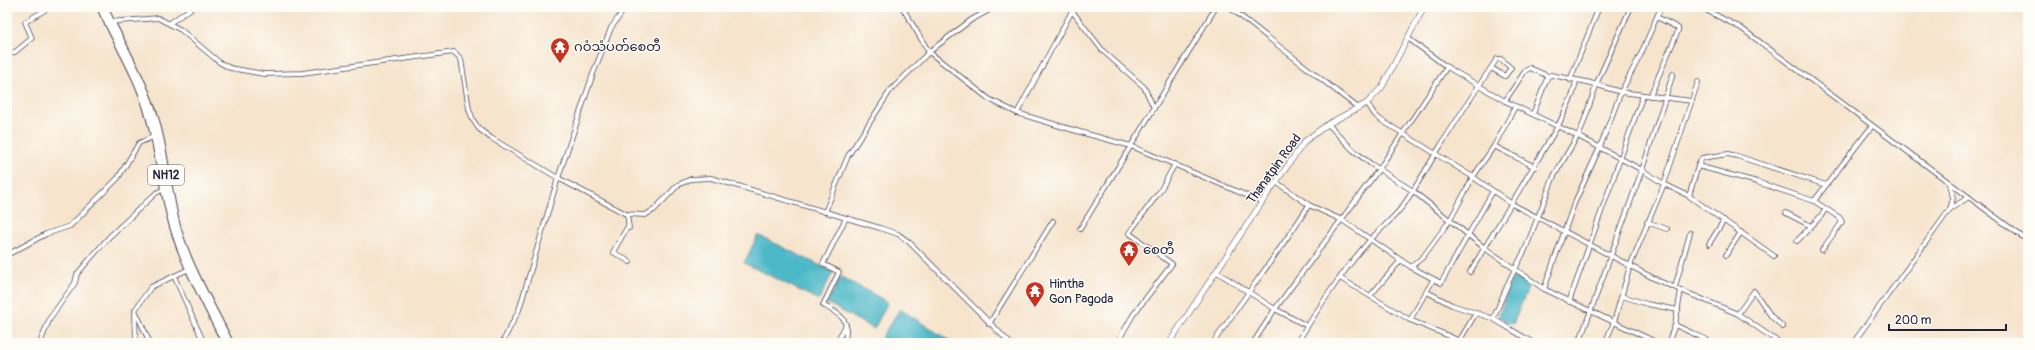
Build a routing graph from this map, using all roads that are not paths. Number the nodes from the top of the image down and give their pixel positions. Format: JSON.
{"nodes":[{"id":1,"x":50,"y":7,"type":"edge"},
{"id":2,"x":100,"y":7,"type":"edge"},
{"id":3,"x":104,"y":7,"type":"edge"},
{"id":4,"x":193,"y":7,"type":"edge"},
{"id":5,"x":626,"y":7,"type":"edge"},
{"id":6,"x":902,"y":7,"type":"edge"},
{"id":7,"x":995,"y":7,"type":"edge"},
{"id":8,"x":1216,"y":7,"type":"edge"},
{"id":9,"x":1229,"y":7,"type":"edge"},
{"id":10,"x":1424,"y":7,"type":"edge"},
{"id":11,"x":1599,"y":7,"type":"edge"},
{"id":12,"x":1631,"y":7,"type":"edge"},
{"id":13,"x":1661,"y":7,"type":"edge"},
{"id":14,"x":1700,"y":7,"type":"edge"},
{"id":15,"x":1657,"y":17,"type":"junction"},
{"id":16,"x":109,"y":22,"type":"junction"},
{"id":17,"x":170,"y":23,"type":"junction"},
{"id":18,"x":1409,"y":39,"type":"junction"},
{"id":19,"x":929,"y":52,"type":"junction"},
{"id":20,"x":7,"y":54,"type":"edge"},
{"id":21,"x":1448,"y":67,"type":"junction"},
{"id":22,"x":1491,"y":68,"type":"junction"},
{"id":23,"x":1673,"y":74,"type":"dead end"},
{"id":24,"x":1548,"y":76,"type":"junction"},
{"id":25,"x":1570,"y":80,"type":"junction"},
{"id":26,"x":1576,"y":81,"type":"junction"},
{"id":27,"x":1698,"y":82,"type":"dead end"},
{"id":28,"x":1598,"y":85,"type":"junction"},
{"id":29,"x":1478,"y":86,"type":"junction"},
{"id":30,"x":1621,"y":92,"type":"junction"},
{"id":31,"x":1643,"y":95,"type":"junction"},
{"id":32,"x":1650,"y":96,"type":"junction"},
{"id":33,"x":1666,"y":97,"type":"junction"},
{"id":34,"x":1505,"y":101,"type":"junction"},
{"id":35,"x":1692,"y":101,"type":"junction"},
{"id":36,"x":1367,"y":103,"type":"junction"},
{"id":37,"x":1515,"y":107,"type":"junction"},
{"id":38,"x":1154,"y":108,"type":"junction"},
{"id":39,"x":1357,"y":108,"type":"junction"},
{"id":40,"x":1017,"y":113,"type":"junction"},
{"id":41,"x":1533,"y":114,"type":"junction"},
{"id":42,"x":1328,"y":124,"type":"junction"},
{"id":43,"x":1558,"y":126,"type":"junction"},
{"id":44,"x":1872,"y":126,"type":"junction"},
{"id":45,"x":1403,"y":133,"type":"junction"},
{"id":46,"x":157,"y":135,"type":"junction"},
{"id":47,"x":1578,"y":136,"type":"junction"},
{"id":48,"x":1131,"y":146,"type":"junction"},
{"id":49,"x":1494,"y":146,"type":"junction"},
{"id":50,"x":1600,"y":148,"type":"junction"},
{"id":51,"x":1435,"y":154,"type":"junction"},
{"id":52,"x":1621,"y":159,"type":"junction"},
{"id":53,"x":1174,"y":164,"type":"junction"},
{"id":54,"x":1535,"y":166,"type":"junction"},
{"id":55,"x":1698,"y":166,"type":"junction"},
{"id":56,"x":1379,"y":169,"type":"junction"},
{"id":57,"x":1642,"y":170,"type":"junction"},
{"id":58,"x":1473,"y":177,"type":"junction"},
{"id":59,"x":558,"y":178,"type":"junction"},
{"id":60,"x":1276,"y":182,"type":"junction"},
{"id":61,"x":1664,"y":184,"type":"junction"},
{"id":62,"x":1950,"y":184,"type":"junction"},
{"id":63,"x":1826,"y":185,"type":"junction"},
{"id":64,"x":164,"y":189,"type":"junction"},
{"id":65,"x":1413,"y":191,"type":"junction"},
{"id":66,"x":1493,"y":191,"type":"junction"},
{"id":67,"x":1689,"y":196,"type":"junction"},
{"id":68,"x":1969,"y":197,"type":"junction"},
{"id":69,"x":1814,"y":201,"type":"junction"},
{"id":70,"x":1262,"y":202,"type":"junction"},
{"id":71,"x":1309,"y":204,"type":"junction"},
{"id":72,"x":1512,"y":204,"type":"junction"},
{"id":73,"x":1950,"y":209,"type":"junction"},
{"id":74,"x":1825,"y":210,"type":"junction"},
{"id":75,"x":825,"y":212,"type":"junction"},
{"id":76,"x":1786,"y":213,"type":"dead end"},
{"id":77,"x":627,"y":214,"type":"junction"},
{"id":78,"x":846,"y":218,"type":"junction"},
{"id":79,"x":1537,"y":218,"type":"junction"},
{"id":80,"x":1342,"y":220,"type":"junction"},
{"id":81,"x":1450,"y":220,"type":"junction"},
{"id":82,"x":1724,"y":220,"type":"junction"},
{"id":83,"x":1053,"y":221,"type":"dead end"},
{"id":84,"x":1647,"y":222,"type":"junction"},
{"id":85,"x":1811,"y":226,"type":"junction"},
{"id":86,"x":1080,"y":229,"type":"dead end"},
{"id":87,"x":1667,"y":229,"type":"dead end"},
{"id":88,"x":1564,"y":231,"type":"junction"},
{"id":89,"x":1741,"y":232,"type":"junction"},
{"id":90,"x":1690,"y":233,"type":"dead end"},
{"id":91,"x":1468,"y":235,"type":"junction"},
{"id":92,"x":1370,"y":240,"type":"junction"},
{"id":93,"x":1797,"y":241,"type":"dead end"},
{"id":94,"x":2028,"y":241,"type":"edge"},
{"id":95,"x":1590,"y":244,"type":"junction"},
{"id":96,"x":1709,"y":244,"type":"dead end"},
{"id":97,"x":1486,"y":249,"type":"junction"},
{"id":98,"x":1822,"y":250,"type":"dead end"},
{"id":99,"x":7,"y":255,"type":"edge"},
{"id":100,"x":1726,"y":255,"type":"dead end"},
{"id":101,"x":1610,"y":256,"type":"junction"},
{"id":102,"x":1774,"y":256,"type":"dead end"},
{"id":103,"x":1401,"y":260,"type":"junction"},
{"id":104,"x":630,"y":262,"type":"dead end"},
{"id":105,"x":1630,"y":266,"type":"junction"},
{"id":106,"x":1411,"y":267,"type":"junction"},
{"id":107,"x":191,"y":268,"type":"junction"},
{"id":108,"x":1516,"y":269,"type":"junction"},
{"id":109,"x":1216,"y":272,"type":"junction"},
{"id":110,"x":1470,"y":272,"type":"dead end"},
{"id":111,"x":174,"y":276,"type":"junction"},
{"id":112,"x":1340,"y":278,"type":"junction"},
{"id":113,"x":1433,"y":280,"type":"junction"},
{"id":114,"x":1674,"y":287,"type":"junction"},
{"id":115,"x":1544,"y":289,"type":"junction"},
{"id":116,"x":1681,"y":290,"type":"junction"},
{"id":117,"x":1248,"y":291,"type":"junction"},
{"id":118,"x":1427,"y":292,"type":"junction"},
{"id":119,"x":1370,"y":296,"type":"junction"},
{"id":120,"x":1622,"y":296,"type":"junction"},
{"id":121,"x":1569,"y":302,"type":"junction"},
{"id":122,"x":1275,"y":309,"type":"junction"},
{"id":123,"x":135,"y":310,"type":"junction"},
{"id":124,"x":1678,"y":310,"type":"junction"},
{"id":125,"x":1476,"y":313,"type":"junction"},
{"id":126,"x":1591,"y":313,"type":"junction"},
{"id":127,"x":1738,"y":314,"type":"junction"},
{"id":128,"x":1494,"y":319,"type":"junction"},
{"id":129,"x":1410,"y":320,"type":"junction"},
{"id":130,"x":1614,"y":322,"type":"junction"},
{"id":131,"x":989,"y":324,"type":"junction"},
{"id":132,"x":846,"y":325,"type":"junction"},
{"id":133,"x":1675,"y":325,"type":"junction"},
{"id":134,"x":1307,"y":326,"type":"junction"},
{"id":135,"x":1783,"y":327,"type":"dead end"},
{"id":136,"x":1707,"y":340,"type":"dead end"},
{"id":137,"x":1460,"y":342,"type":"edge"},
{"id":138,"x":40,"y":343,"type":"edge"},
{"id":139,"x":136,"y":343,"type":"edge"},
{"id":140,"x":150,"y":343,"type":"edge"},
{"id":141,"x":204,"y":343,"type":"edge"},
{"id":142,"x":225,"y":343,"type":"edge"},
{"id":143,"x":230,"y":343,"type":"edge"},
{"id":144,"x":502,"y":343,"type":"edge"},
{"id":145,"x":836,"y":343,"type":"edge"},
{"id":146,"x":844,"y":343,"type":"edge"},
{"id":147,"x":1010,"y":343,"type":"edge"},
{"id":148,"x":1117,"y":343,"type":"edge"},
{"id":149,"x":1169,"y":343,"type":"edge"},
{"id":150,"x":1213,"y":343,"type":"edge"},
{"id":151,"x":1253,"y":343,"type":"edge"},
{"id":152,"x":1297,"y":343,"type":"edge"},
{"id":153,"x":1534,"y":343,"type":"edge"},
{"id":154,"x":1579,"y":343,"type":"edge"},
{"id":155,"x":1606,"y":343,"type":"edge"},
{"id":156,"x":1658,"y":343,"type":"edge"},
{"id":157,"x":1668,"y":343,"type":"edge"},
{"id":158,"x":1780,"y":343,"type":"edge"},
{"id":159,"x":1854,"y":343,"type":"edge"}],
"edges":[{"from":1,"to":20,"type":"street"},
{"from":2,"to":16,"type":"highway","number":"NH12"},
{"from":3,"to":16,"type":"highway","number":"NH12"},
{"from":4,"to":17,"type":"street"},
{"from":5,"to":59,"type":"street"},
{"from":6,"to":19,"type":"street"},
{"from":7,"to":19,"type":"street"},
{"from":8,"to":38,"type":"street"},
{"from":9,"to":39,"type":"street"},
{"from":10,"to":18,"type":"main road","name":"Thanatpin Road"},
{"from":11,"to":25,"type":"street"},
{"from":12,"to":28,"type":"street"},
{"from":13,"to":15,"type":"street"},
{"from":14,"to":44,"type":"street"},
{"from":15,"to":30,"type":"street"},
{"from":15,"to":32,"type":"street"},
{"from":16,"to":17,"type":"street"},
{"from":16,"to":46,"type":"highway","number":"NH12"},
{"from":17,"to":59,"type":"street"},
{"from":18,"to":21,"type":"street"},
{"from":18,"to":36,"type":"main road","name":"Thanatpin Road"},
{"from":19,"to":40,"type":"street"},
{"from":19,"to":75,"type":"street"},
{"from":21,"to":29,"type":"street"},
{"from":21,"to":45,"type":"street"},
{"from":22,"to":22,"type":"street"},
{"from":22,"to":29,"type":"street"},
{"from":23,"to":33,"type":"street"},
{"from":24,"to":25,"type":"street"},
{"from":24,"to":34,"type":"street"},
{"from":24,"to":41,"type":"street"},
{"from":25,"to":26,"type":"street"},
{"from":26,"to":28,"type":"street"},
{"from":26,"to":43,"type":"street"},
{"from":27,"to":35,"type":"street"},
{"from":28,"to":30,"type":"street"},
{"from":28,"to":47,"type":"street"},
{"from":29,"to":34,"type":"street"},
{"from":29,"to":51,"type":"street"},
{"from":30,"to":31,"type":"street"},
{"from":30,"to":50,"type":"street"},
{"from":31,"to":32,"type":"street"},
{"from":31,"to":52,"type":"street"},
{"from":32,"to":33,"type":"street"},
{"from":33,"to":35,"type":"street"},
{"from":33,"to":57,"type":"street"},
{"from":34,"to":37,"type":"street"},
{"from":35,"to":61,"type":"street"},
{"from":36,"to":39,"type":"main road","name":"Thanatpin Road"},
{"from":36,"to":45,"type":"street"},
{"from":37,"to":41,"type":"street"},
{"from":37,"to":49,"type":"street"},
{"from":38,"to":40,"type":"street"},
{"from":38,"to":48,"type":"street"},
{"from":39,"to":42,"type":"main road","name":"Thanatpin Road"},
{"from":40,"to":48,"type":"street"},
{"from":41,"to":43,"type":"street"},
{"from":42,"to":56,"type":"street"},
{"from":42,"to":60,"type":"main road","name":"Thanatpin Road"},
{"from":43,"to":47,"type":"street"},
{"from":43,"to":54,"type":"street"},
{"from":44,"to":62,"type":"street"},
{"from":44,"to":63,"type":"street"},
{"from":45,"to":51,"type":"street"},
{"from":45,"to":56,"type":"street"},
{"from":46,"to":64,"type":"highway","number":"NH12"},
{"from":46,"to":99,"type":"street"},
{"from":46,"to":107,"type":"highway","number":"NH12"},
{"from":47,"to":50,"type":"street"},
{"from":47,"to":79,"type":"street"},
{"from":48,"to":53,"type":"street"},
{"from":48,"to":86,"type":"street"},
{"from":49,"to":54,"type":"street"},
{"from":49,"to":58,"type":"street"},
{"from":50,"to":52,"type":"street"},
{"from":50,"to":88,"type":"street"},
{"from":51,"to":58,"type":"street"},
{"from":51,"to":65,"type":"street"},
{"from":52,"to":57,"type":"street"},
{"from":52,"to":95,"type":"street"},
{"from":53,"to":70,"type":"street"},
{"from":53,"to":148,"type":"street"},
{"from":54,"to":72,"type":"street"},
{"from":55,"to":63,"type":"street"},
{"from":55,"to":67,"type":"street"},
{"from":55,"to":69,"type":"street"},
{"from":56,"to":65,"type":"street"},
{"from":56,"to":80,"type":"street"},
{"from":57,"to":61,"type":"street"},
{"from":57,"to":101,"type":"street"},
{"from":58,"to":66,"type":"street"},
{"from":58,"to":81,"type":"street"},
{"from":59,"to":77,"type":"street"},
{"from":59,"to":144,"type":"street"},
{"from":60,"to":70,"type":"main road","name":"Thanatpin Road"},
{"from":60,"to":71,"type":"street"},
{"from":61,"to":67,"type":"street"},
{"from":61,"to":84,"type":"street"},
{"from":62,"to":68,"type":"street"},
{"from":62,"to":73,"type":"street"},
{"from":63,"to":69,"type":"street"},
{"from":64,"to":107,"type":"highway","number":"NH12"},
{"from":64,"to":138,"type":"street"},
{"from":65,"to":81,"type":"street"},
{"from":65,"to":92,"type":"street"},
{"from":66,"to":72,"type":"street"},
{"from":66,"to":91,"type":"street"},
{"from":67,"to":82,"type":"street"},
{"from":68,"to":73,"type":"street"},
{"from":68,"to":94,"type":"street"},
{"from":69,"to":74,"type":"street"},
{"from":70,"to":109,"type":"main road","name":"Thanatpin Road"},
{"from":71,"to":80,"type":"street"},
{"from":71,"to":117,"type":"street"},
{"from":72,"to":79,"type":"street"},
{"from":72,"to":97,"type":"street"},
{"from":73,"to":159,"type":"street"},
{"from":74,"to":85,"type":"street"},
{"from":74,"to":98,"type":"street"},
{"from":75,"to":77,"type":"street"},
{"from":75,"to":78,"type":"street"},
{"from":76,"to":85,"type":"street"},
{"from":77,"to":104,"type":"street"},
{"from":78,"to":131,"type":"street"},
{"from":78,"to":132,"type":"street"},
{"from":79,"to":88,"type":"street"},
{"from":79,"to":108,"type":"street"},
{"from":80,"to":92,"type":"street"},
{"from":80,"to":122,"type":"street"},
{"from":81,"to":91,"type":"street"},
{"from":81,"to":106,"type":"street"},
{"from":82,"to":89,"type":"street"},
{"from":82,"to":96,"type":"street"},
{"from":83,"to":131,"type":"street"},
{"from":84,"to":87,"type":"street"},
{"from":84,"to":105,"type":"street"},
{"from":85,"to":93,"type":"street"},
{"from":88,"to":95,"type":"street"},
{"from":88,"to":115,"type":"street"},
{"from":89,"to":100,"type":"street"},
{"from":89,"to":102,"type":"street"},
{"from":90,"to":114,"type":"street"},
{"from":91,"to":97,"type":"street"},
{"from":91,"to":113,"type":"street"},
{"from":92,"to":103,"type":"street"},
{"from":92,"to":112,"type":"street"},
{"from":95,"to":101,"type":"street"},
{"from":95,"to":121,"type":"street"},
{"from":97,"to":108,"type":"street"},
{"from":97,"to":110,"type":"street"},
{"from":101,"to":105,"type":"street"},
{"from":101,"to":126,"type":"street"},
{"from":103,"to":106,"type":"street"},
{"from":103,"to":119,"type":"street"},
{"from":105,"to":114,"type":"street"},
{"from":105,"to":120,"type":"street"},
{"from":106,"to":113,"type":"street"},
{"from":107,"to":111,"type":"street"},
{"from":107,"to":142,"type":"highway","number":"NH12"},
{"from":107,"to":143,"type":"highway","number":"NH12"},
{"from":108,"to":115,"type":"street"},
{"from":108,"to":128,"type":"street"},
{"from":109,"to":117,"type":"street"},
{"from":109,"to":149,"type":"main road","name":"Thanatpin Road"},
{"from":111,"to":123,"type":"street"},
{"from":111,"to":141,"type":"street"},
{"from":112,"to":119,"type":"street"},
{"from":112,"to":134,"type":"street"},
{"from":113,"to":118,"type":"street"},
{"from":114,"to":116,"type":"street"},
{"from":115,"to":121,"type":"street"},
{"from":116,"to":124,"type":"street"},
{"from":116,"to":127,"type":"street"},
{"from":117,"to":122,"type":"street"},
{"from":117,"to":150,"type":"street"},
{"from":118,"to":125,"type":"street"},
{"from":118,"to":129,"type":"street"},
{"from":119,"to":129,"type":"street"},
{"from":120,"to":124,"type":"street"},
{"from":120,"to":130,"type":"street"},
{"from":121,"to":126,"type":"street"},
{"from":122,"to":134,"type":"street"},
{"from":122,"to":151,"type":"street"},
{"from":123,"to":139,"type":"street"},
{"from":123,"to":140,"type":"street"},
{"from":124,"to":133,"type":"street"},
{"from":125,"to":128,"type":"street"},
{"from":125,"to":137,"type":"street"},
{"from":126,"to":130,"type":"street"},
{"from":126,"to":154,"type":"street"},
{"from":127,"to":135,"type":"street"},
{"from":127,"to":158,"type":"street"},
{"from":128,"to":153,"type":"street"},
{"from":129,"to":137,"type":"street"},
{"from":130,"to":155,"type":"street"},
{"from":130,"to":156,"type":"street"},
{"from":131,"to":147,"type":"street"},
{"from":132,"to":145,"type":"street"},
{"from":132,"to":146,"type":"street"},
{"from":133,"to":136,"type":"street"},
{"from":133,"to":157,"type":"street"},
{"from":134,"to":152,"type":"street"}]}
